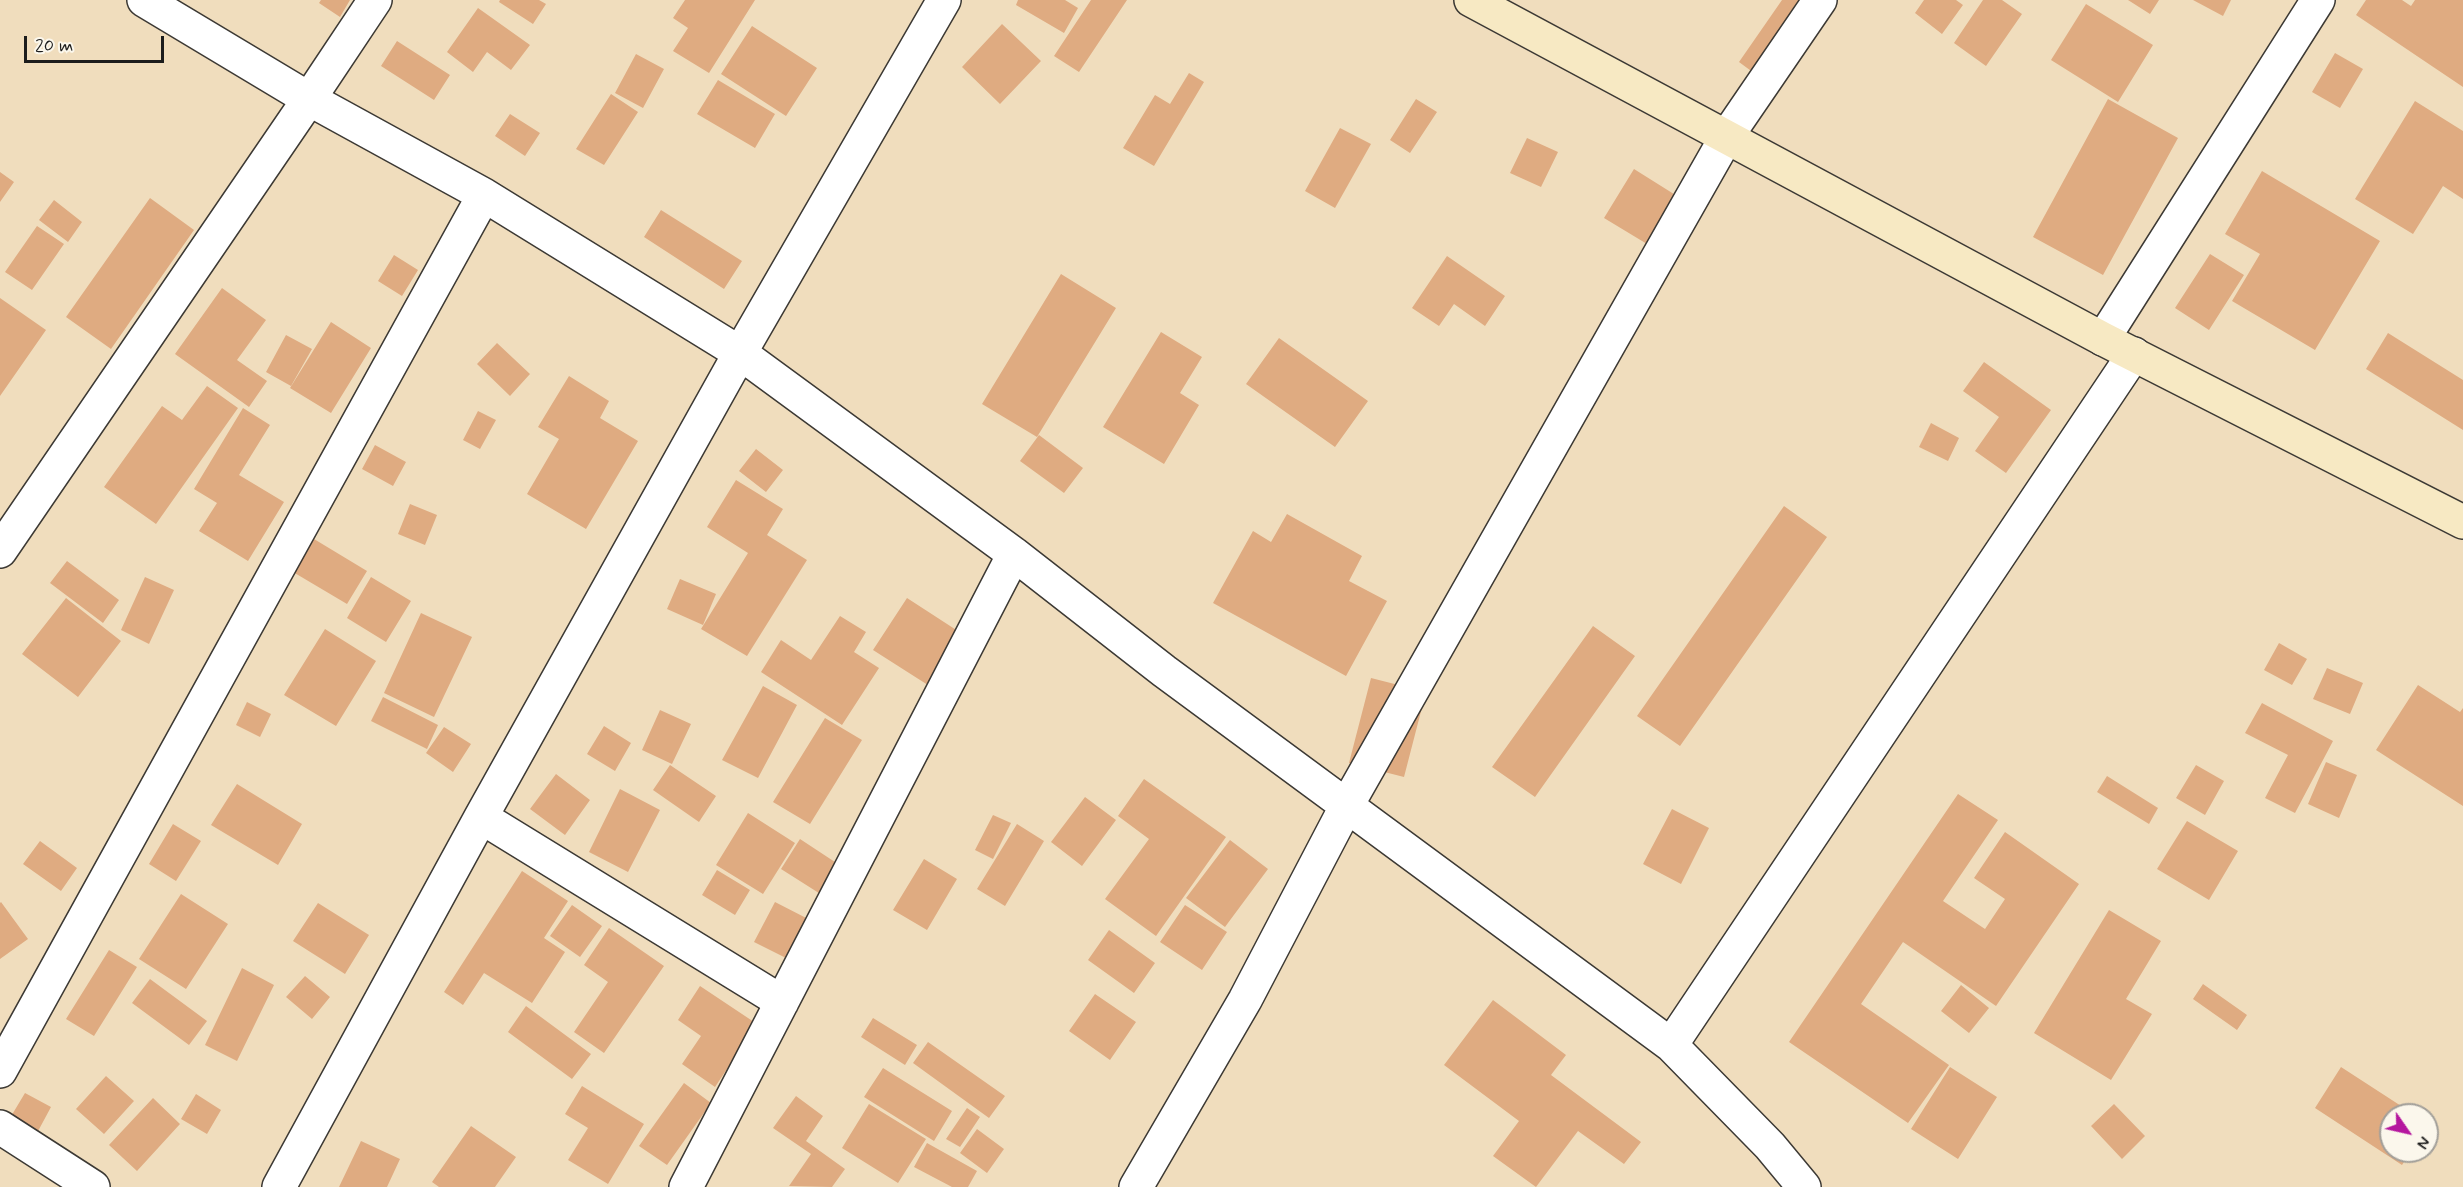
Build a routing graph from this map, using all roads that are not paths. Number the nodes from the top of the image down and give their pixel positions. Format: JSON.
{"nodes":[{"id":1,"x":144,"y":0,"type":"edge"},
{"id":2,"x":375,"y":0,"type":"edge"},
{"id":3,"x":944,"y":0,"type":"edge"},
{"id":4,"x":1471,"y":0,"type":"edge"},
{"id":5,"x":1820,"y":0,"type":"edge"},
{"id":6,"x":2319,"y":0,"type":"edge"},
{"id":7,"x":309,"y":99,"type":"junction"},
{"id":8,"x":1728,"y":136,"type":"junction"},
{"id":9,"x":484,"y":195,"type":"junction"},
{"id":10,"x":2103,"y":339,"type":"junction"},
{"id":11,"x":740,"y":353,"type":"junction"},
{"id":12,"x":2134,"y":354,"type":"junction"},
{"id":13,"x":2461,"y":517,"type":"edge"},
{"id":14,"x":5,"y":532,"type":"edge"},
{"id":15,"x":1014,"y":554,"type":"junction"},
{"id":16,"x":1347,"y":805,"type":"junction"},
{"id":17,"x":481,"y":817,"type":"junction"},
{"id":18,"x":782,"y":1002,"type":"junction"},
{"id":19,"x":1671,"y":1045,"type":"junction"},
{"id":20,"x":0,"y":1071,"type":"edge"},
{"id":21,"x":0,"y":1127,"type":"edge"},
{"id":22,"x":93,"y":1187,"type":"edge"},
{"id":23,"x":279,"y":1187,"type":"edge"},
{"id":24,"x":686,"y":1187,"type":"edge"},
{"id":25,"x":1136,"y":1187,"type":"edge"},
{"id":26,"x":1804,"y":1187,"type":"edge"}],
"edges":[{"from":1,"to":7,"type":"street"},
{"from":2,"to":7,"type":"street"},
{"from":3,"to":11,"type":"street"},
{"from":4,"to":8,"type":"main road"},
{"from":5,"to":8,"type":"street"},
{"from":6,"to":10,"type":"street"},
{"from":7,"to":9,"type":"street"},
{"from":7,"to":14,"type":"street"},
{"from":8,"to":10,"type":"main road"},
{"from":8,"to":16,"type":"street"},
{"from":9,"to":11,"type":"street"},
{"from":9,"to":20,"type":"street"},
{"from":10,"to":12,"type":"main road"},
{"from":11,"to":15,"type":"street"},
{"from":11,"to":17,"type":"street"},
{"from":12,"to":13,"type":"main road"},
{"from":12,"to":19,"type":"street"},
{"from":15,"to":16,"type":"street"},
{"from":15,"to":18,"type":"street"},
{"from":16,"to":19,"type":"street"},
{"from":16,"to":25,"type":"street"},
{"from":17,"to":18,"type":"street"},
{"from":17,"to":23,"type":"street"},
{"from":18,"to":24,"type":"street"},
{"from":19,"to":26,"type":"street"},
{"from":21,"to":22,"type":"street"}]}
